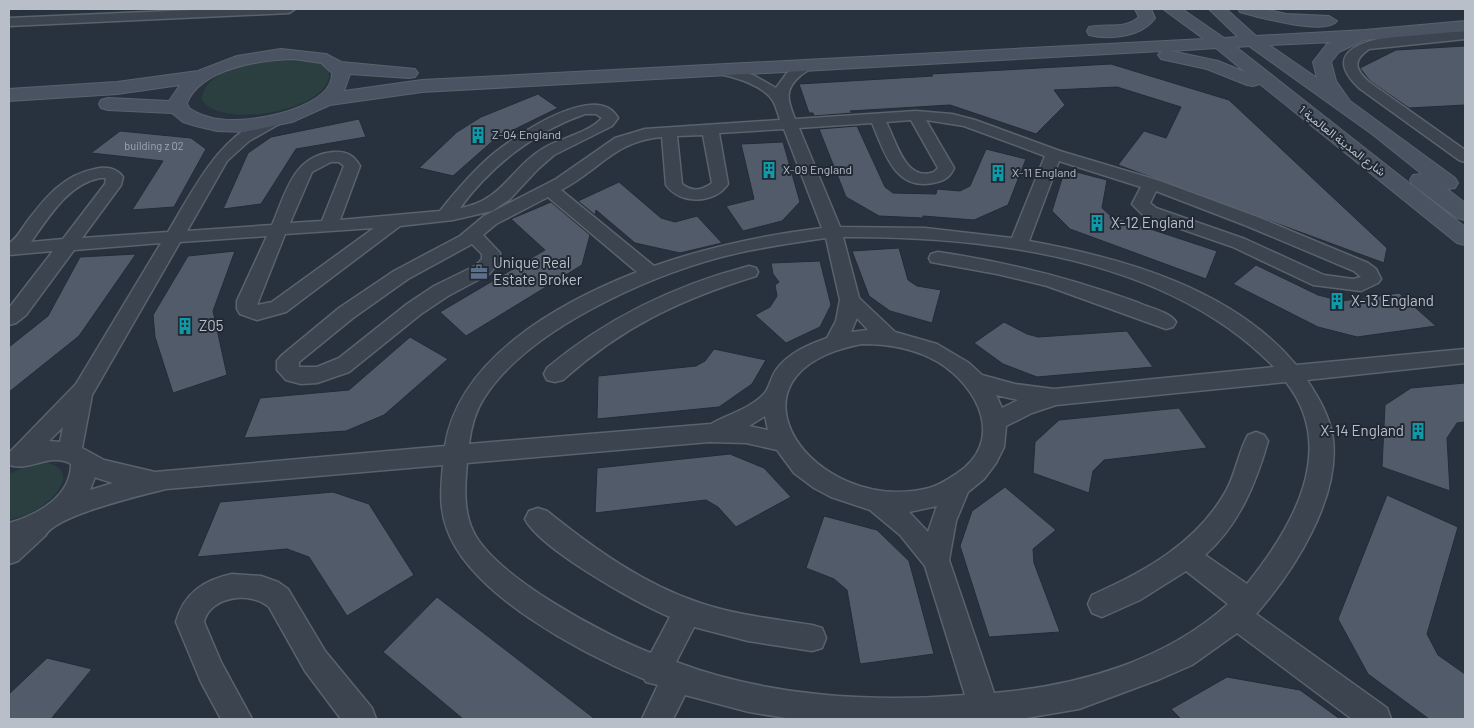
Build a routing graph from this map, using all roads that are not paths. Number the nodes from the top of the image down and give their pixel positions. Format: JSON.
{"nodes":[{"id":1,"x":132,"y":9,"type":"edge"},
{"id":2,"x":289,"y":9,"type":"edge"},
{"id":3,"x":1143,"y":9,"type":"edge"},
{"id":4,"x":1171,"y":9,"type":"edge"},
{"id":5,"x":1188,"y":9,"type":"edge"},
{"id":6,"x":1217,"y":9,"type":"edge"},
{"id":7,"x":1246,"y":9,"type":"edge"},
{"id":8,"x":1465,"y":16,"type":"edge"},
{"id":9,"x":86,"y":18,"type":"junction"},
{"id":10,"x":1395,"y":21,"type":"junction"},
{"id":11,"x":9,"y":22,"type":"edge"},
{"id":12,"x":1465,"y":26,"type":"edge"},
{"id":13,"x":1078,"y":33,"type":"dead end"},
{"id":14,"x":1365,"y":35,"type":"junction"},
{"id":15,"x":1465,"y":35,"type":"edge"},
{"id":16,"x":1228,"y":36,"type":"junction"},
{"id":17,"x":1046,"y":42,"type":"junction"},
{"id":18,"x":807,"y":66,"type":"junction"},
{"id":19,"x":338,"y":67,"type":"junction"},
{"id":20,"x":725,"y":71,"type":"junction"},
{"id":21,"x":204,"y":75,"type":"junction"},
{"id":22,"x":9,"y":95,"type":"edge"},
{"id":23,"x":325,"y":100,"type":"junction"},
{"id":24,"x":780,"y":100,"type":"junction"},
{"id":25,"x":179,"y":108,"type":"junction"},
{"id":26,"x":9,"y":109,"type":"edge"},
{"id":27,"x":1348,"y":109,"type":"junction"},
{"id":28,"x":916,"y":116,"type":"junction"},
{"id":29,"x":877,"y":118,"type":"junction"},
{"id":30,"x":274,"y":121,"type":"junction"},
{"id":31,"x":789,"y":124,"type":"junction"},
{"id":32,"x":221,"y":126,"type":"junction"},
{"id":33,"x":710,"y":129,"type":"junction"},
{"id":34,"x":669,"y":133,"type":"junction"},
{"id":35,"x":1333,"y":134,"type":"junction"},
{"id":36,"x":516,"y":142,"type":"junction"},
{"id":37,"x":547,"y":152,"type":"junction"},
{"id":38,"x":1054,"y":154,"type":"junction"},
{"id":39,"x":1465,"y":157,"type":"edge"},
{"id":40,"x":221,"y":158,"type":"junction"},
{"id":41,"x":1150,"y":184,"type":"junction"},
{"id":42,"x":550,"y":190,"type":"junction"},
{"id":43,"x":1465,"y":198,"type":"edge"},
{"id":44,"x":1465,"y":213,"type":"edge"},
{"id":45,"x":446,"y":215,"type":"junction"},
{"id":46,"x":396,"y":221,"type":"junction"},
{"id":47,"x":329,"y":225,"type":"junction"},
{"id":48,"x":279,"y":229,"type":"junction"},
{"id":49,"x":833,"y":232,"type":"junction"},
{"id":50,"x":473,"y":235,"type":"junction"},
{"id":51,"x":176,"y":236,"type":"junction"},
{"id":52,"x":1465,"y":238,"type":"edge"},
{"id":53,"x":70,"y":244,"type":"junction"},
{"id":54,"x":1026,"y":246,"type":"junction"},
{"id":55,"x":13,"y":249,"type":"edge"},
{"id":56,"x":938,"y":258,"type":"dead end"},
{"id":57,"x":749,"y":272,"type":"dead end"},
{"id":58,"x":1024,"y":273,"type":"junction"},
{"id":59,"x":643,"y":276,"type":"junction"},
{"id":60,"x":850,"y":300,"type":"junction"},
{"id":61,"x":662,"y":302,"type":"junction"},
{"id":62,"x":9,"y":318,"type":"edge"},
{"id":63,"x":1166,"y":322,"type":"dead end"},
{"id":64,"x":888,"y":337,"type":"junction"},
{"id":65,"x":836,"y":341,"type":"junction"},
{"id":66,"x":1465,"y":356,"type":"edge"},
{"id":67,"x":1290,"y":373,"type":"junction"},
{"id":68,"x":555,"y":374,"type":"dead end"},
{"id":69,"x":975,"y":381,"type":"junction"},
{"id":70,"x":84,"y":390,"type":"junction"},
{"id":71,"x":1056,"y":397,"type":"junction"},
{"id":72,"x":776,"y":398,"type":"junction"},
{"id":73,"x":994,"y":422,"type":"junction"},
{"id":74,"x":709,"y":433,"type":"junction"},
{"id":75,"x":1256,"y":441,"type":"dead end"},
{"id":76,"x":783,"y":442,"type":"junction"},
{"id":77,"x":456,"y":455,"type":"junction"},
{"id":78,"x":77,"y":456,"type":"junction"},
{"id":79,"x":14,"y":461,"type":"edge"},
{"id":80,"x":156,"y":480,"type":"junction"},
{"id":81,"x":958,"y":488,"type":"junction"},
{"id":82,"x":877,"y":501,"type":"junction"},
{"id":83,"x":53,"y":514,"type":"junction"},
{"id":84,"x":538,"y":519,"type":"dead end"},
{"id":85,"x":9,"y":534,"type":"edge"},
{"id":86,"x":9,"y":553,"type":"edge"},
{"id":87,"x":1187,"y":556,"type":"junction"},
{"id":88,"x":936,"y":560,"type":"junction"},
{"id":89,"x":1102,"y":604,"type":"dead end"},
{"id":90,"x":1242,"y":610,"type":"junction"},
{"id":91,"x":687,"y":612,"type":"junction"},
{"id":92,"x":812,"y":638,"type":"dead end"},
{"id":93,"x":666,"y":676,"type":"junction"},
{"id":94,"x":987,"y":715,"type":"edge"},
{"id":95,"x":237,"y":719,"type":"edge"},
{"id":96,"x":361,"y":719,"type":"edge"},
{"id":97,"x":656,"y":719,"type":"edge"},
{"id":98,"x":1376,"y":719,"type":"edge"}],
"edges":[{"from":1,"to":9,"type":"street"},
{"from":2,"to":9,"type":"street"},
{"from":3,"to":13,"type":"street"},
{"from":4,"to":16,"type":"street","name":"شارع المدينة العالمية 1"},
{"from":5,"to":16,"type":"street"},
{"from":6,"to":16,"type":"street","name":"شارع المدينة العالمية 1"},
{"from":7,"to":10,"type":"street"},
{"from":8,"to":10,"type":"street"},
{"from":9,"to":11,"type":"street"},
{"from":10,"to":16,"type":"street"},
{"from":12,"to":14,"type":"street"},
{"from":14,"to":16,"type":"street"},
{"from":14,"to":27,"type":"street"},
{"from":15,"to":39,"type":"street"},
{"from":16,"to":17,"type":"street"},
{"from":16,"to":27,"type":"street","name":"شارع المدينة العالمية 1"},
{"from":16,"to":35,"type":"street","name":"شارع المدينة العالمية 1"},
{"from":16,"to":44,"type":"street"},
{"from":17,"to":18,"type":"street"},
{"from":17,"to":19,"type":"street"},
{"from":17,"to":35,"type":"street"},
{"from":18,"to":20,"type":"street"},
{"from":18,"to":24,"type":"street"},
{"from":19,"to":21,"type":"street"},
{"from":19,"to":23,"type":"street"},
{"from":20,"to":23,"type":"street"},
{"from":20,"to":24,"type":"street"},
{"from":21,"to":22,"type":"street"},
{"from":21,"to":25,"type":"street"},
{"from":23,"to":30,"type":"street"},
{"from":24,"to":31,"type":"street"},
{"from":25,"to":26,"type":"street"},
{"from":25,"to":32,"type":"street"},
{"from":27,"to":43,"type":"street","name":"شارع المدينة العالمية 1"},
{"from":28,"to":29,"type":"street"},
{"from":28,"to":29,"type":"street"},
{"from":28,"to":38,"type":"street"},
{"from":29,"to":31,"type":"street"},
{"from":30,"to":32,"type":"street"},
{"from":30,"to":40,"type":"street"},
{"from":31,"to":33,"type":"street"},
{"from":31,"to":49,"type":"street"},
{"from":32,"to":40,"type":"street"},
{"from":33,"to":34,"type":"street"},
{"from":33,"to":34,"type":"street"},
{"from":34,"to":42,"type":"street"},
{"from":35,"to":52,"type":"street","name":"شارع المدينة العالمية 1"},
{"from":36,"to":37,"type":"street"},
{"from":36,"to":37,"type":"street"},
{"from":36,"to":45,"type":"street"},
{"from":37,"to":45,"type":"street"},
{"from":38,"to":41,"type":"street"},
{"from":38,"to":54,"type":"street"},
{"from":40,"to":51,"type":"street"},
{"from":41,"to":41,"type":"street"},
{"from":42,"to":50,"type":"street"},
{"from":42,"to":59,"type":"street"},
{"from":45,"to":46,"type":"street"},
{"from":46,"to":47,"type":"street"},
{"from":46,"to":48,"type":"street"},
{"from":47,"to":48,"type":"street"},
{"from":47,"to":48,"type":"street"},
{"from":48,"to":51,"type":"street"},
{"from":49,"to":54,"type":"street"},
{"from":49,"to":59,"type":"street"},
{"from":49,"to":60,"type":"street"},
{"from":50,"to":50,"type":"street"},
{"from":51,"to":53,"type":"street"},
{"from":51,"to":70,"type":"street"},
{"from":53,"to":55,"type":"street"},
{"from":53,"to":55,"type":"street"},
{"from":53,"to":62,"type":"street"},
{"from":54,"to":58,"type":"street"},
{"from":54,"to":67,"type":"street"},
{"from":56,"to":58,"type":"street"},
{"from":57,"to":61,"type":"street"},
{"from":58,"to":63,"type":"street"},
{"from":59,"to":61,"type":"street"},
{"from":59,"to":77,"type":"street"},
{"from":60,"to":64,"type":"street"},
{"from":60,"to":65,"type":"street"},
{"from":61,"to":68,"type":"street"},
{"from":64,"to":65,"type":"street"},
{"from":64,"to":69,"type":"street"},
{"from":65,"to":72,"type":"street"},
{"from":66,"to":67,"type":"street"},
{"from":67,"to":71,"type":"street"},
{"from":67,"to":90,"type":"street"},
{"from":69,"to":71,"type":"street"},
{"from":69,"to":73,"type":"street"},
{"from":70,"to":78,"type":"street"},
{"from":70,"to":79,"type":"street"},
{"from":71,"to":73,"type":"street"},
{"from":72,"to":74,"type":"street"},
{"from":72,"to":76,"type":"street"},
{"from":73,"to":81,"type":"street"},
{"from":74,"to":76,"type":"street"},
{"from":74,"to":77,"type":"street"},
{"from":75,"to":87,"type":"street"},
{"from":76,"to":82,"type":"street"},
{"from":77,"to":80,"type":"street"},
{"from":77,"to":93,"type":"street"},
{"from":78,"to":79,"type":"street"},
{"from":78,"to":80,"type":"street"},
{"from":78,"to":83,"type":"street"},
{"from":80,"to":83,"type":"street"},
{"from":81,"to":82,"type":"street"},
{"from":81,"to":88,"type":"street"},
{"from":82,"to":88,"type":"street"},
{"from":83,"to":85,"type":"street"},
{"from":83,"to":86,"type":"street"},
{"from":84,"to":91,"type":"street"},
{"from":87,"to":89,"type":"street"},
{"from":87,"to":90,"type":"street"},
{"from":88,"to":94,"type":"street"},
{"from":90,"to":94,"type":"street"},
{"from":90,"to":98,"type":"street"},
{"from":91,"to":92,"type":"street"},
{"from":91,"to":93,"type":"street"},
{"from":93,"to":94,"type":"street"},
{"from":93,"to":97,"type":"street"},
{"from":95,"to":96,"type":"street"}]}
